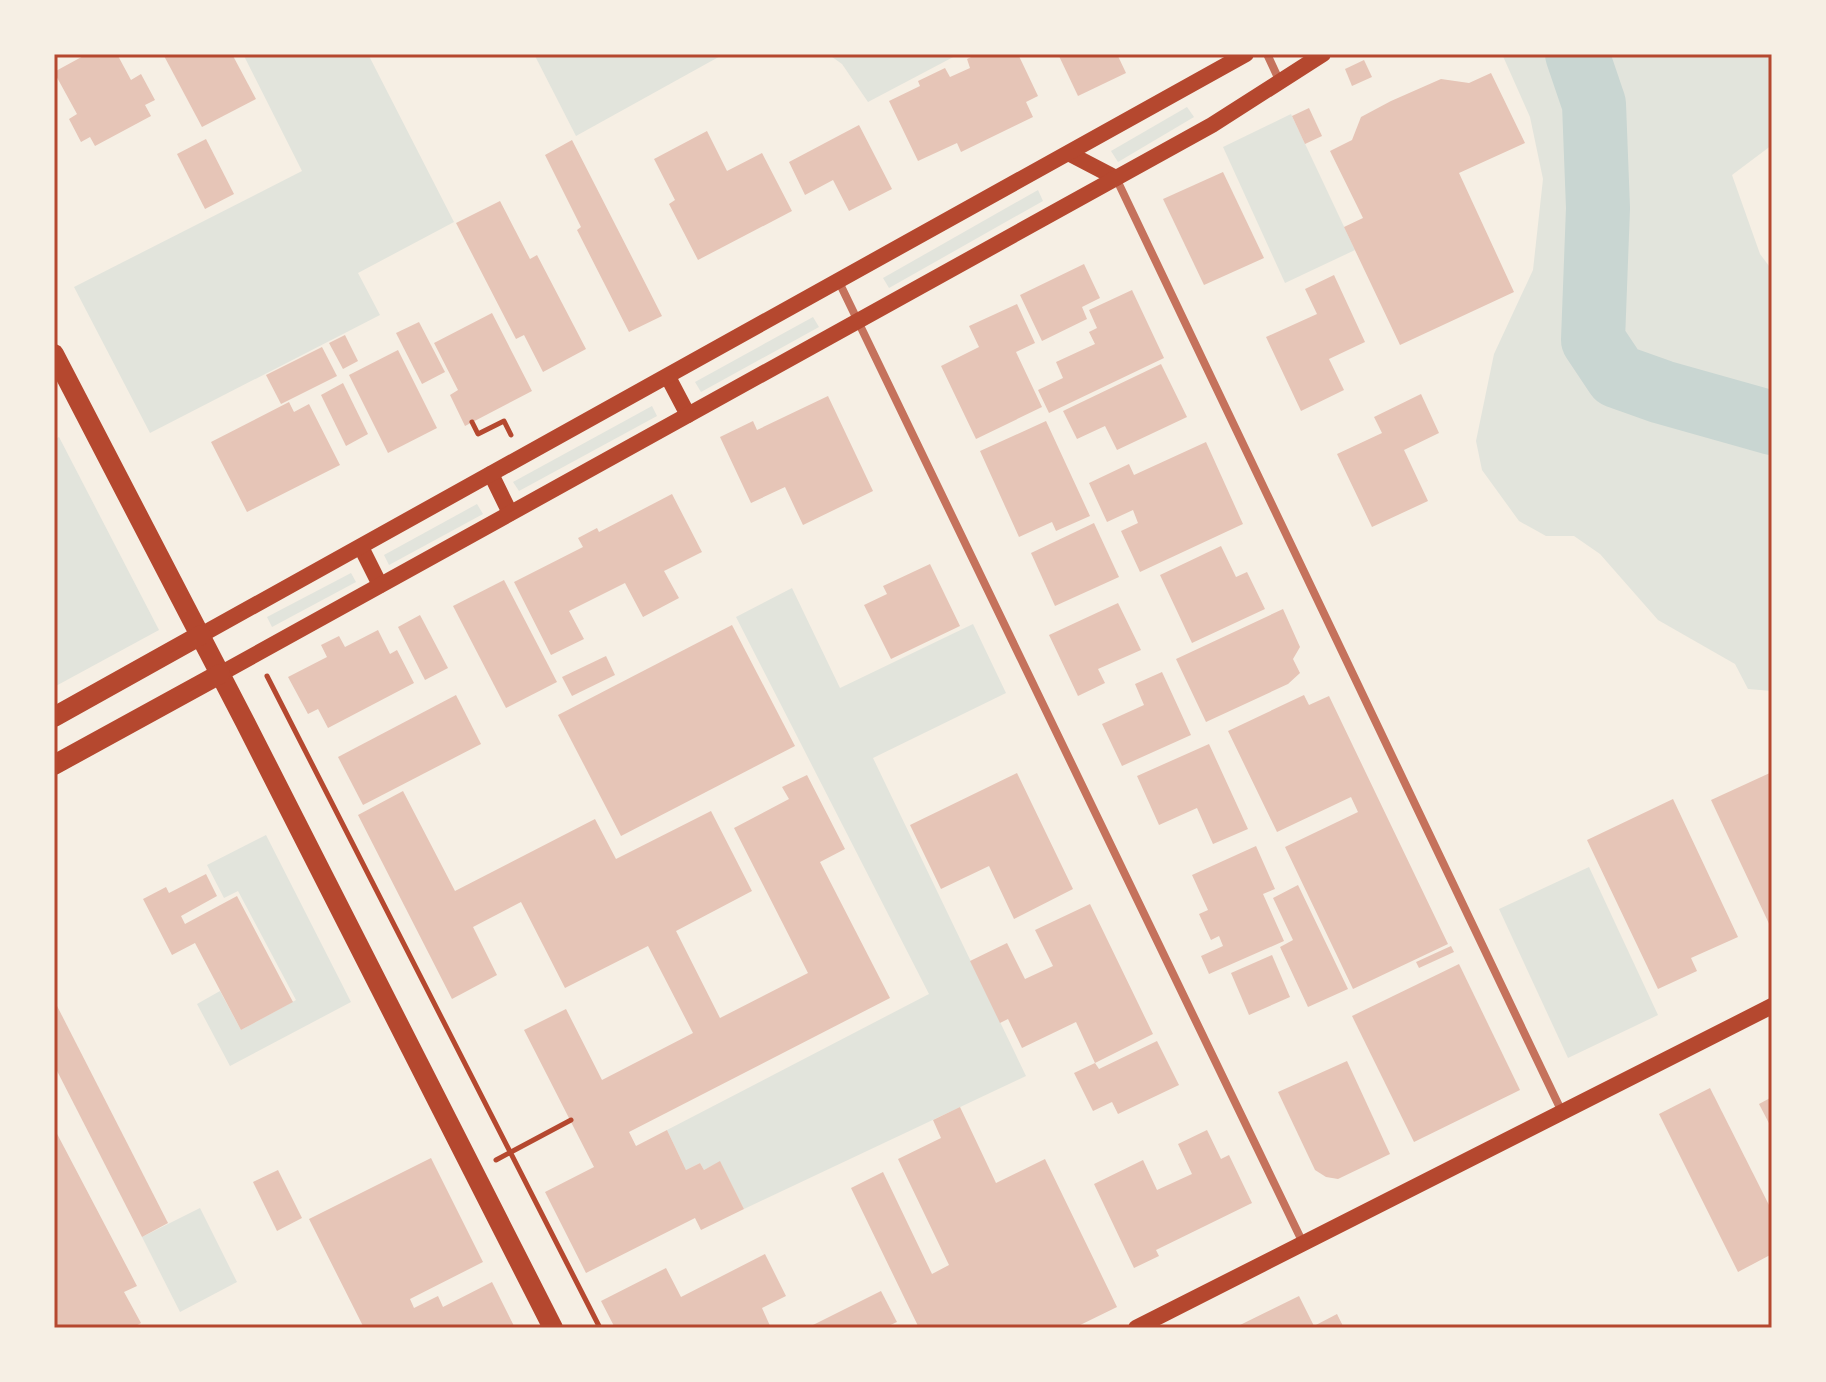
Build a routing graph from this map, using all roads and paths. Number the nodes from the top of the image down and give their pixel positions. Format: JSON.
{"nodes":[{"id":1,"x":1246,"y":54,"type":"edge"},
{"id":2,"x":1267,"y":54,"type":"edge"},
{"id":3,"x":1323,"y":54,"type":"edge"},
{"id":4,"x":1281,"y":83,"type":"junction"},
{"id":5,"x":1070,"y":154,"type":"junction"},
{"id":6,"x":1116,"y":178,"type":"junction"},
{"id":7,"x":839,"y":282,"type":"junction"},
{"id":8,"x":858,"y":320,"type":"junction"},
{"id":9,"x":54,"y":354,"type":"edge"},
{"id":10,"x":668,"y":377,"type":"junction"},
{"id":11,"x":688,"y":415,"type":"junction"},
{"id":12,"x":504,"y":421,"type":"dead end"},
{"id":13,"x":472,"y":422,"type":"dead end"},
{"id":14,"x":491,"y":474,"type":"junction"},
{"id":15,"x":510,"y":513,"type":"junction"},
{"id":16,"x":361,"y":547,"type":"junction"},
{"id":17,"x":380,"y":585,"type":"junction"},
{"id":18,"x":201,"y":635,"type":"junction"},
{"id":19,"x":255,"y":654,"type":"junction"},
{"id":20,"x":220,"y":674,"type":"junction"},
{"id":21,"x":54,"y":717,"type":"edge"},
{"id":22,"x":54,"y":765,"type":"edge"},
{"id":23,"x":1772,"y":1006,"type":"edge"},
{"id":24,"x":1562,"y":1112,"type":"junction"},
{"id":25,"x":571,"y":1120,"type":"dead end"},
{"id":26,"x":510,"y":1152,"type":"junction"},
{"id":27,"x":474,"y":1171,"type":"junction"},
{"id":28,"x":1303,"y":1243,"type":"junction"},
{"id":29,"x":553,"y":1328,"type":"edge"},
{"id":30,"x":600,"y":1328,"type":"edge"},
{"id":31,"x":1136,"y":1328,"type":"edge"}],
"edges":[{"from":1,"to":5,"type":"main road"},
{"from":2,"to":4,"type":"street"},
{"from":3,"to":4,"type":"main road"},
{"from":4,"to":6,"type":"main road"},
{"from":5,"to":6,"type":"main road"},
{"from":5,"to":7,"type":"main road"},
{"from":6,"to":8,"type":"main road"},
{"from":6,"to":24,"type":"street"},
{"from":7,"to":8,"type":"street"},
{"from":7,"to":10,"type":"main road"},
{"from":8,"to":11,"type":"main road"},
{"from":8,"to":28,"type":"street"},
{"from":9,"to":18,"type":"main road"},
{"from":10,"to":11,"type":"main road"},
{"from":10,"to":14,"type":"main road"},
{"from":11,"to":15,"type":"main road"},
{"from":12,"to":13,"type":"path"},
{"from":14,"to":15,"type":"main road"},
{"from":14,"to":16,"type":"main road"},
{"from":15,"to":17,"type":"main road"},
{"from":16,"to":17,"type":"main road"},
{"from":16,"to":18,"type":"main road"},
{"from":17,"to":19,"type":"main road"},
{"from":18,"to":20,"type":"main road"},
{"from":18,"to":21,"type":"main road"},
{"from":19,"to":20,"type":"main road"},
{"from":19,"to":26,"type":"path"},
{"from":20,"to":22,"type":"main road"},
{"from":20,"to":27,"type":"main road"},
{"from":23,"to":24,"type":"main road"},
{"from":24,"to":28,"type":"main road"},
{"from":25,"to":26,"type":"path"},
{"from":26,"to":27,"type":"path"},
{"from":26,"to":30,"type":"path"},
{"from":27,"to":29,"type":"main road"},
{"from":28,"to":31,"type":"main road"}]}
